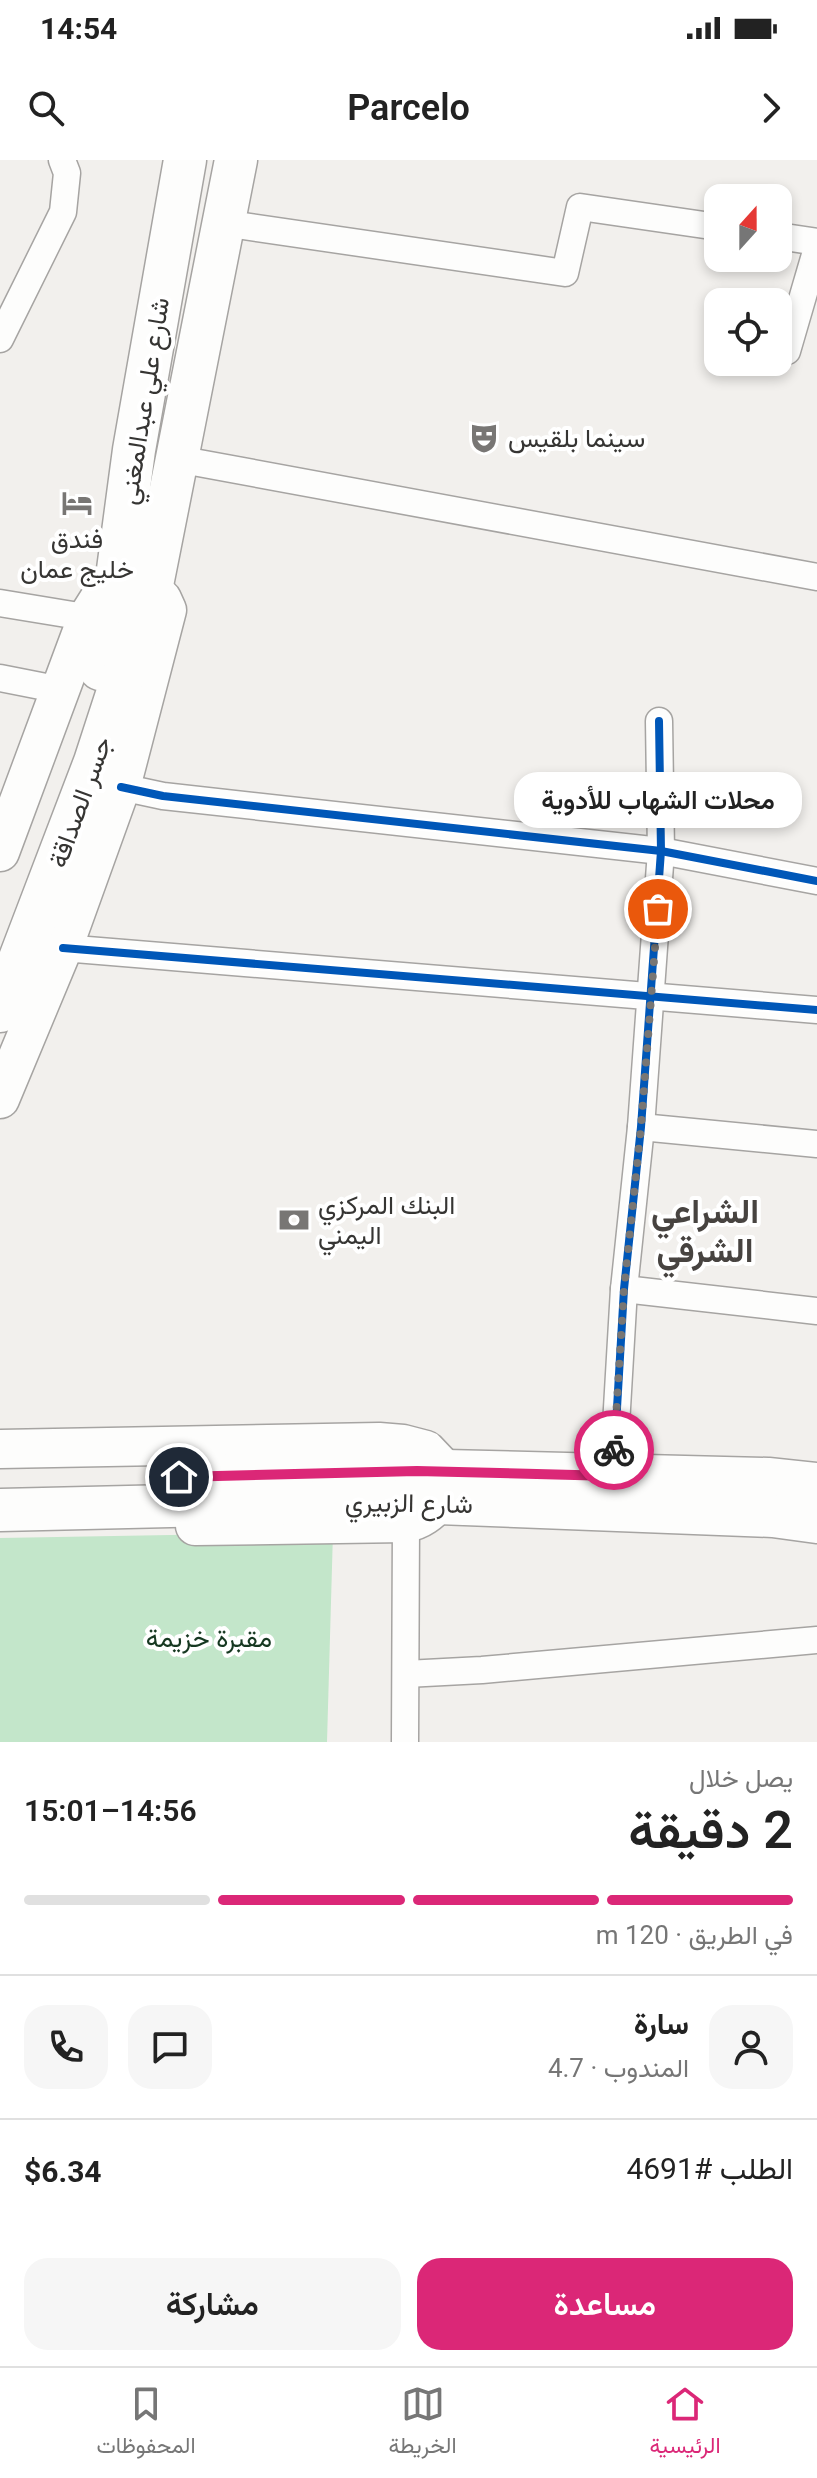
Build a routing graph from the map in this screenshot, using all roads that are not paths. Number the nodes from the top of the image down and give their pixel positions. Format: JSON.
{"nodes":[{"id":1,"x":62,"y":160,"type":"edge"},
{"id":2,"x":185,"y":160,"type":"edge"},
{"id":3,"x":236,"y":160,"type":"edge"},
{"id":4,"x":223,"y":223,"type":"junction"},
{"id":5,"x":704,"y":225,"type":"edge"},
{"id":6,"x":792,"y":239,"type":"edge"},
{"id":7,"x":817,"y":245,"type":"edge"},
{"id":8,"x":792,"y":333,"type":"edge"},
{"id":9,"x":0,"y":339,"type":"edge"},
{"id":10,"x":177,"y":459,"type":"junction"},
{"id":11,"x":817,"y":577,"type":"edge"},
{"id":12,"x":134,"y":586,"type":"junction"},
{"id":13,"x":0,"y":603,"type":"edge"},
{"id":14,"x":102,"y":627,"type":"junction"},
{"id":15,"x":0,"y":678,"type":"edge"},
{"id":16,"x":61,"y":690,"type":"junction"},
{"id":17,"x":659,"y":721,"type":"dead end"},
{"id":18,"x":121,"y":787,"type":"junction"},
{"id":19,"x":4,"y":833,"type":"edge"},
{"id":20,"x":661,"y":851,"type":"junction"},
{"id":21,"x":817,"y":881,"type":"edge"},
{"id":22,"x":0,"y":940,"type":"edge"},
{"id":23,"x":63,"y":948,"type":"junction"},
{"id":24,"x":652,"y":995,"type":"junction"},
{"id":25,"x":817,"y":1010,"type":"edge"},
{"id":26,"x":0,"y":1011,"type":"edge"},
{"id":27,"x":0,"y":1099,"type":"edge"},
{"id":28,"x":641,"y":1127,"type":"junction"},
{"id":29,"x":817,"y":1144,"type":"edge"},
{"id":30,"x":624,"y":1289,"type":"junction"},
{"id":31,"x":817,"y":1311,"type":"edge"},
{"id":32,"x":0,"y":1449,"type":"edge"},
{"id":33,"x":613,"y":1476,"type":"junction"},
{"id":34,"x":0,"y":1482,"type":"edge"},
{"id":35,"x":817,"y":1484,"type":"edge"},
{"id":36,"x":431,"y":1499,"type":"junction"},
{"id":37,"x":0,"y":1510,"type":"edge"},
{"id":38,"x":817,"y":1522,"type":"edge"},
{"id":39,"x":0,"y":1529,"type":"edge"},
{"id":40,"x":817,"y":1640,"type":"edge"},
{"id":41,"x":406,"y":1674,"type":"junction"},
{"id":42,"x":405,"y":1742,"type":"edge"}],
"edges":[{"from":1,"to":9,"type":"street"},
{"from":2,"to":12,"type":"main road","name":"شارع علي عبدالمغني"},
{"from":3,"to":4,"type":"main road"},
{"from":4,"to":5,"type":"street"},
{"from":4,"to":10,"type":"main road"},
{"from":6,"to":7,"type":"street"},
{"from":7,"to":8,"type":"street"},
{"from":10,"to":11,"type":"street"},
{"from":10,"to":12,"type":"main road"},
{"from":12,"to":14,"type":"main road","name":"شارع علي عبدالمغني"},
{"from":12,"to":18,"type":"main road"},
{"from":12,"to":26,"type":"main road","name":"جسر الصداقة"},
{"from":13,"to":14,"type":"street"},
{"from":14,"to":16,"type":"main road"},
{"from":14,"to":22,"type":"main road","name":"جسر الصداقة"},
{"from":15,"to":16,"type":"street"},
{"from":16,"to":19,"type":"main road"},
{"from":17,"to":20,"type":"street"},
{"from":18,"to":20,"type":"street"},
{"from":18,"to":23,"type":"main road"},
{"from":20,"to":21,"type":"street"},
{"from":20,"to":24,"type":"street"},
{"from":23,"to":24,"type":"street"},
{"from":23,"to":27,"type":"main road"},
{"from":24,"to":25,"type":"street"},
{"from":24,"to":28,"type":"street"},
{"from":28,"to":29,"type":"street"},
{"from":28,"to":30,"type":"street"},
{"from":30,"to":31,"type":"street"},
{"from":30,"to":33,"type":"street"},
{"from":32,"to":36,"type":"main road"},
{"from":33,"to":35,"type":"main road","name":"شارع الزبيري"},
{"from":33,"to":36,"type":"main road","name":"شارع الزبيري"},
{"from":34,"to":36,"type":"main road","name":"شارع الزبيري"},
{"from":36,"to":37,"type":"main road","name":"شارع الزبيري"},
{"from":36,"to":38,"type":"main road","name":"شارع الزبيري"},
{"from":36,"to":39,"type":"main road"},
{"from":36,"to":41,"type":"street"},
{"from":40,"to":41,"type":"street"},
{"from":41,"to":42,"type":"street"}]}
